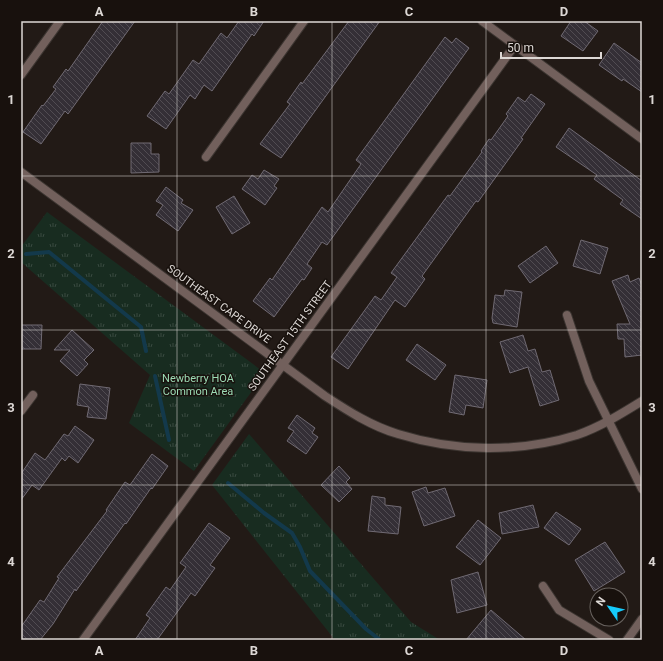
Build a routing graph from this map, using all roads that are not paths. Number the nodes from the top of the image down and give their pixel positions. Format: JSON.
{"nodes":[{"id":1,"x":60,"y":21,"type":"edge"},
{"id":2,"x":304,"y":21,"type":"edge"},
{"id":3,"x":482,"y":21,"type":"edge"},
{"id":4,"x":516,"y":45,"type":"junction"},
{"id":5,"x":21,"y":75,"type":"edge"},
{"id":6,"x":642,"y":139,"type":"edge"},
{"id":7,"x":206,"y":157,"type":"dead end"},
{"id":8,"x":21,"y":172,"type":"edge"},
{"id":9,"x":567,"y":315,"type":"dead end"},
{"id":10,"x":283,"y":365,"type":"junction"},
{"id":11,"x":33,"y":395,"type":"dead end"},
{"id":12,"x":642,"y":401,"type":"edge"},
{"id":13,"x":21,"y":411,"type":"edge"},
{"id":14,"x":609,"y":421,"type":"junction"},
{"id":15,"x":642,"y":489,"type":"edge"},
{"id":16,"x":543,"y":586,"type":"dead end"},
{"id":17,"x":642,"y":619,"type":"edge"},
{"id":18,"x":83,"y":640,"type":"edge"},
{"id":19,"x":609,"y":640,"type":"edge"},
{"id":20,"x":627,"y":640,"type":"edge"}],
"edges":[{"from":1,"to":5,"type":"street"},
{"from":2,"to":7,"type":"street"},
{"from":3,"to":4,"type":"street"},
{"from":4,"to":6,"type":"street"},
{"from":4,"to":10,"type":"street","name":"SOUTHEAST 15TH STREET"},
{"from":8,"to":10,"type":"street","name":"SOUTHEAST CAPE DRIVE"},
{"from":9,"to":14,"type":"street"},
{"from":10,"to":14,"type":"street","name":"SOUTHEAST CAPE DRIVE"},
{"from":10,"to":18,"type":"street","name":"SOUTHEAST 15TH STREET"},
{"from":11,"to":13,"type":"street"},
{"from":12,"to":14,"type":"street","name":"SOUTHEAST CAPE DRIVE"},
{"from":14,"to":15,"type":"street"},
{"from":16,"to":19,"type":"street"},
{"from":17,"to":20,"type":"street"}]}
